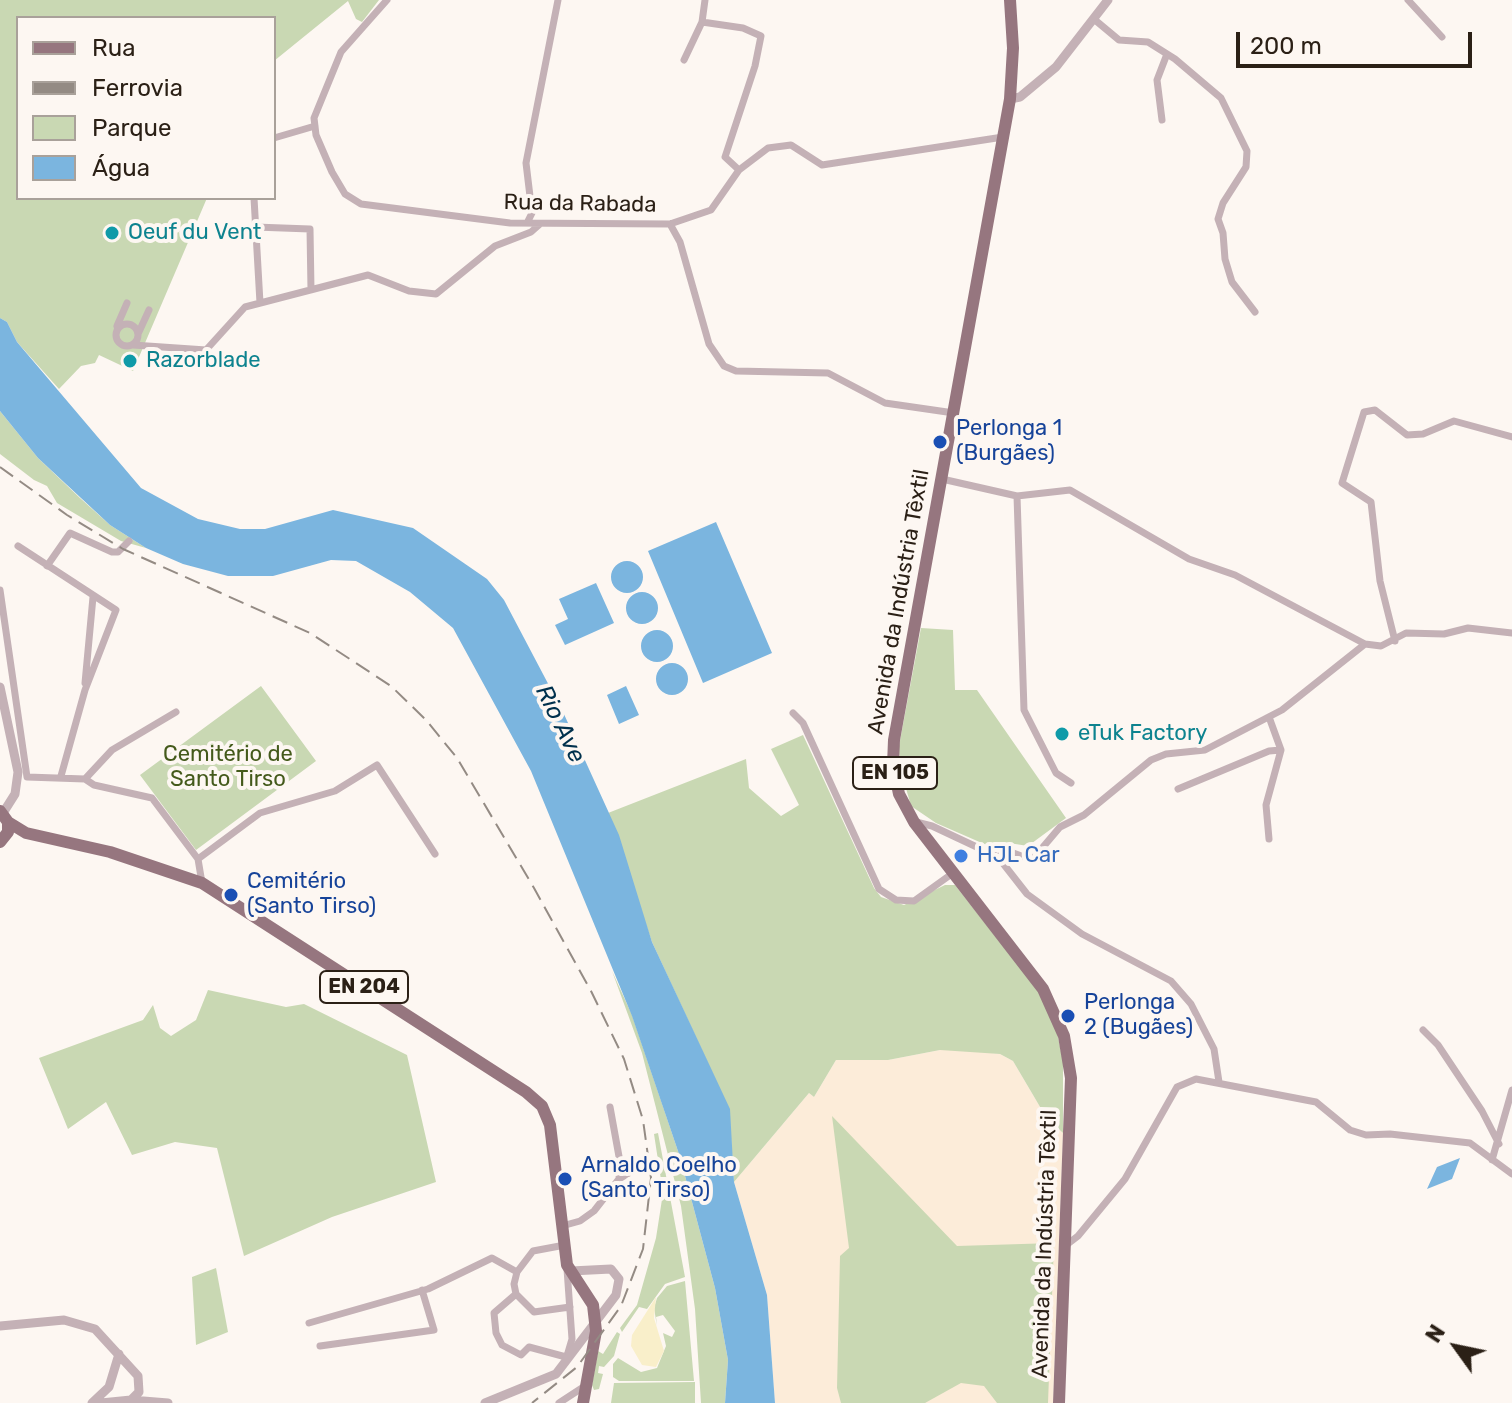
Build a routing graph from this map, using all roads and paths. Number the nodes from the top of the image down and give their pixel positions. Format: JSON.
{"nodes":[{"id":1,"x":387,"y":0,"type":"edge"},
{"id":2,"x":558,"y":0,"type":"edge"},
{"id":3,"x":705,"y":0,"type":"edge"},
{"id":4,"x":1010,"y":0,"type":"edge"},
{"id":5,"x":1108,"y":0,"type":"edge"},
{"id":6,"x":1408,"y":0,"type":"edge"},
{"id":7,"x":1095,"y":20,"type":"junction"},
{"id":8,"x":702,"y":22,"type":"junction"},
{"id":9,"x":1442,"y":37,"type":"dead end"},
{"id":10,"x":1167,"y":54,"type":"junction"},
{"id":11,"x":684,"y":60,"type":"dead end"},
{"id":12,"x":1010,"y":99,"type":"junction"},
{"id":13,"x":1162,"y":120,"type":"dead end"},
{"id":14,"x":315,"y":126,"type":"junction"},
{"id":15,"x":276,"y":137,"type":"edge"},
{"id":16,"x":1003,"y":137,"type":"junction"},
{"id":17,"x":739,"y":170,"type":"junction"},
{"id":18,"x":254,"y":200,"type":"edge"},
{"id":19,"x":527,"y":223,"type":"junction"},
{"id":20,"x":540,"y":224,"type":"junction"},
{"id":21,"x":670,"y":224,"type":"junction"},
{"id":22,"x":255,"y":227,"type":"junction"},
{"id":23,"x":311,"y":290,"type":"junction"},
{"id":24,"x":127,"y":303,"type":"dead end"},
{"id":25,"x":260,"y":303,"type":"junction"},
{"id":26,"x":149,"y":310,"type":"dead end"},
{"id":27,"x":1255,"y":312,"type":"dead end"},
{"id":28,"x":115,"y":333,"type":"junction"},
{"id":29,"x":136,"y":339,"type":"junction"},
{"id":30,"x":954,"y":413,"type":"junction"},
{"id":31,"x":1512,"y":437,"type":"edge"},
{"id":32,"x":942,"y":479,"type":"junction"},
{"id":33,"x":1017,"y":496,"type":"junction"},
{"id":34,"x":129,"y":541,"type":"dead end"},
{"id":35,"x":18,"y":546,"type":"dead end"},
{"id":36,"x":47,"y":566,"type":"junction"},
{"id":37,"x":0,"y":590,"type":"edge"},
{"id":38,"x":93,"y":597,"type":"junction"},
{"id":39,"x":1512,"y":633,"type":"edge"},
{"id":40,"x":1395,"y":641,"type":"junction"},
{"id":41,"x":1365,"y":644,"type":"junction"},
{"id":42,"x":0,"y":687,"type":"edge"},
{"id":43,"x":85,"y":690,"type":"junction"},
{"id":44,"x":176,"y":712,"type":"dead end"},
{"id":45,"x":793,"y":713,"type":"dead end"},
{"id":46,"x":1269,"y":717,"type":"junction"},
{"id":47,"x":4,"y":722,"type":"edge"},
{"id":48,"x":1281,"y":750,"type":"junction"},
{"id":49,"x":61,"y":776,"type":"junction"},
{"id":50,"x":85,"y":779,"type":"junction"},
{"id":51,"x":1071,"y":783,"type":"dead end"},
{"id":52,"x":1178,"y":789,"type":"dead end"},
{"id":53,"x":4,"y":815,"type":"edge"},
{"id":54,"x":914,"y":822,"type":"junction"},
{"id":55,"x":26,"y":833,"type":"junction"},
{"id":56,"x":3,"y":839,"type":"edge"},
{"id":57,"x":1269,"y":839,"type":"dead end"},
{"id":58,"x":435,"y":854,"type":"dead end"},
{"id":59,"x":998,"y":857,"type":"junction"},
{"id":60,"x":198,"y":859,"type":"junction"},
{"id":61,"x":953,"y":873,"type":"junction"},
{"id":62,"x":202,"y":883,"type":"junction"},
{"id":63,"x":1423,"y":1030,"type":"dead end"},
{"id":64,"x":1219,"y":1082,"type":"junction"},
{"id":65,"x":1512,"y":1090,"type":"edge"},
{"id":66,"x":610,"y":1107,"type":"dead end"},
{"id":67,"x":1499,"y":1144,"type":"junction"},
{"id":68,"x":1492,"y":1160,"type":"junction"},
{"id":69,"x":637,"y":1168,"type":"dead end"},
{"id":70,"x":1512,"y":1174,"type":"edge"},
{"id":71,"x":619,"y":1179,"type":"junction"},
{"id":72,"x":562,"y":1226,"type":"junction"},
{"id":73,"x":565,"y":1245,"type":"junction"},
{"id":74,"x":1065,"y":1246,"type":"junction"},
{"id":75,"x":569,"y":1268,"type":"junction"},
{"id":76,"x":593,"y":1269,"type":"junction"},
{"id":77,"x":517,"y":1272,"type":"junction"},
{"id":78,"x":422,"y":1290,"type":"junction"},
{"id":79,"x":584,"y":1290,"type":"junction"},
{"id":80,"x":516,"y":1294,"type":"junction"},
{"id":81,"x":569,"y":1296,"type":"junction"},
{"id":82,"x":570,"y":1307,"type":"junction"},
{"id":83,"x":309,"y":1323,"type":"dead end"},
{"id":84,"x":0,"y":1326,"type":"edge"},
{"id":85,"x":572,"y":1339,"type":"junction"},
{"id":86,"x":320,"y":1346,"type":"dead end"},
{"id":87,"x":579,"y":1347,"type":"junction"},
{"id":88,"x":119,"y":1354,"type":"junction"},
{"id":89,"x":566,"y":1357,"type":"junction"},
{"id":90,"x":561,"y":1369,"type":"junction"},
{"id":91,"x":132,"y":1371,"type":"junction"},
{"id":92,"x":115,"y":1373,"type":"junction"},
{"id":93,"x":586,"y":1384,"type":"junction"},
{"id":94,"x":140,"y":1385,"type":"junction"},
{"id":95,"x":109,"y":1387,"type":"junction"},
{"id":96,"x":125,"y":1400,"type":"junction"},
{"id":97,"x":156,"y":1400,"type":"junction"},
{"id":98,"x":92,"y":1403,"type":"edge"},
{"id":99,"x":105,"y":1403,"type":"edge"},
{"id":100,"x":168,"y":1403,"type":"edge"},
{"id":101,"x":485,"y":1403,"type":"edge"},
{"id":102,"x":559,"y":1403,"type":"edge"},
{"id":103,"x":583,"y":1403,"type":"edge"},
{"id":104,"x":1059,"y":1403,"type":"edge"}],
"edges":[{"from":1,"to":14,"type":"street"},
{"from":2,"to":19,"type":"street"},
{"from":3,"to":8,"type":"street"},
{"from":4,"to":12,"type":"main road","name":"Avenida da Indústria Têxtil","number":"EN 105"},
{"from":5,"to":7,"type":"street"},
{"from":6,"to":9,"type":"street"},
{"from":7,"to":10,"type":"street"},
{"from":7,"to":12,"type":"street"},
{"from":8,"to":11,"type":"street"},
{"from":8,"to":17,"type":"street"},
{"from":10,"to":13,"type":"street"},
{"from":10,"to":27,"type":"street"},
{"from":12,"to":16,"type":"main road","name":"Avenida da Indústria Têxtil","number":"EN 105"},
{"from":14,"to":15,"type":"street"},
{"from":14,"to":19,"type":"street","name":"Rua da Rabada"},
{"from":16,"to":17,"type":"street","name":"Rua da Rabada"},
{"from":16,"to":30,"type":"main road","name":"Avenida da Indústria Têxtil","number":"EN 105"},
{"from":17,"to":21,"type":"street","name":"Rua da Rabada"},
{"from":18,"to":22,"type":"street"},
{"from":19,"to":20,"type":"street","name":"Rua da Rabada"},
{"from":20,"to":21,"type":"street","name":"Rua da Rabada"},
{"from":20,"to":23,"type":"street"},
{"from":21,"to":30,"type":"street"},
{"from":22,"to":23,"type":"street"},
{"from":22,"to":25,"type":"street"},
{"from":23,"to":25,"type":"street"},
{"from":24,"to":28,"type":"street"},
{"from":25,"to":29,"type":"street"},
{"from":26,"to":29,"type":"street"},
{"from":28,"to":29,"type":"street"},
{"from":28,"to":29,"type":"street"},
{"from":30,"to":32,"type":"main road","name":"Avenida da Indústria Têxtil","number":"EN 105"},
{"from":31,"to":40,"type":"street"},
{"from":32,"to":33,"type":"street"},
{"from":32,"to":54,"type":"main road","name":"Avenida da Indústria Têxtil","number":"EN 105"},
{"from":33,"to":41,"type":"street"},
{"from":33,"to":51,"type":"street"},
{"from":34,"to":36,"type":"street"},
{"from":35,"to":36,"type":"street"},
{"from":36,"to":38,"type":"street"},
{"from":37,"to":49,"type":"street"},
{"from":38,"to":43,"type":"street"},
{"from":38,"to":43,"type":"street"},
{"from":39,"to":40,"type":"street"},
{"from":40,"to":41,"type":"street"},
{"from":41,"to":46,"type":"street"},
{"from":42,"to":47,"type":"street"},
{"from":43,"to":49,"type":"street"},
{"from":44,"to":50,"type":"street"},
{"from":45,"to":61,"type":"street"},
{"from":46,"to":48,"type":"street"},
{"from":46,"to":59,"type":"street"},
{"from":47,"to":53,"type":"street"},
{"from":48,"to":52,"type":"street"},
{"from":48,"to":57,"type":"street"},
{"from":49,"to":50,"type":"street"},
{"from":50,"to":60,"type":"street"},
{"from":53,"to":55,"type":"main road","number":"EN 204"},
{"from":53,"to":56,"type":"main road","number":"EN 204"},
{"from":54,"to":59,"type":"street"},
{"from":54,"to":61,"type":"main road","name":"Avenida da Indústria Têxtil","number":"EN 105"},
{"from":55,"to":56,"type":"main road","number":"EN 204"},
{"from":55,"to":62,"type":"main road","number":"EN 204"},
{"from":58,"to":60,"type":"street"},
{"from":59,"to":64,"type":"street"},
{"from":60,"to":62,"type":"street"},
{"from":61,"to":74,"type":"main road","name":"Avenida da Indústria Têxtil","number":"EN 105"},
{"from":62,"to":72,"type":"main road","number":"EN 204"},
{"from":63,"to":67,"type":"street"},
{"from":64,"to":68,"type":"street"},
{"from":64,"to":74,"type":"street"},
{"from":65,"to":67,"type":"street"},
{"from":66,"to":71,"type":"street"},
{"from":67,"to":68,"type":"street"},
{"from":68,"to":70,"type":"street"},
{"from":69,"to":71,"type":"street"},
{"from":71,"to":72,"type":"street"},
{"from":72,"to":73,"type":"main road","number":"EN 204"},
{"from":73,"to":75,"type":"main road","number":"EN 204"},
{"from":73,"to":77,"type":"street"},
{"from":74,"to":104,"type":"main road","name":"Avenida da Indústria Têxtil","number":"EN 105"},
{"from":75,"to":76,"type":"street"},
{"from":75,"to":79,"type":"main road","number":"EN 204"},
{"from":75,"to":81,"type":"street"},
{"from":76,"to":79,"type":"street"},
{"from":76,"to":87,"type":"street"},
{"from":77,"to":78,"type":"street"},
{"from":77,"to":80,"type":"street"},
{"from":78,"to":83,"type":"street"},
{"from":78,"to":86,"type":"street"},
{"from":79,"to":81,"type":"street"},
{"from":79,"to":93,"type":"main road","number":"EN 204"},
{"from":80,"to":82,"type":"street"},
{"from":80,"to":89,"type":"street"},
{"from":81,"to":82,"type":"street"},
{"from":82,"to":85,"type":"street"},
{"from":84,"to":88,"type":"street"},
{"from":85,"to":87,"type":"street"},
{"from":85,"to":89,"type":"street"},
{"from":87,"to":90,"type":"street"},
{"from":88,"to":91,"type":"street"},
{"from":88,"to":92,"type":"street"},
{"from":89,"to":90,"type":"street"},
{"from":90,"to":101,"type":"street"},
{"from":91,"to":92,"type":"street"},
{"from":91,"to":94,"type":"street"},
{"from":92,"to":95,"type":"street"},
{"from":93,"to":102,"type":"street"},
{"from":93,"to":103,"type":"main road","number":"EN 204"},
{"from":94,"to":96,"type":"street"},
{"from":94,"to":97,"type":"street"},
{"from":95,"to":96,"type":"street"},
{"from":95,"to":98,"type":"street"},
{"from":96,"to":97,"type":"street"},
{"from":96,"to":99,"type":"street"},
{"from":97,"to":100,"type":"street"}]}
